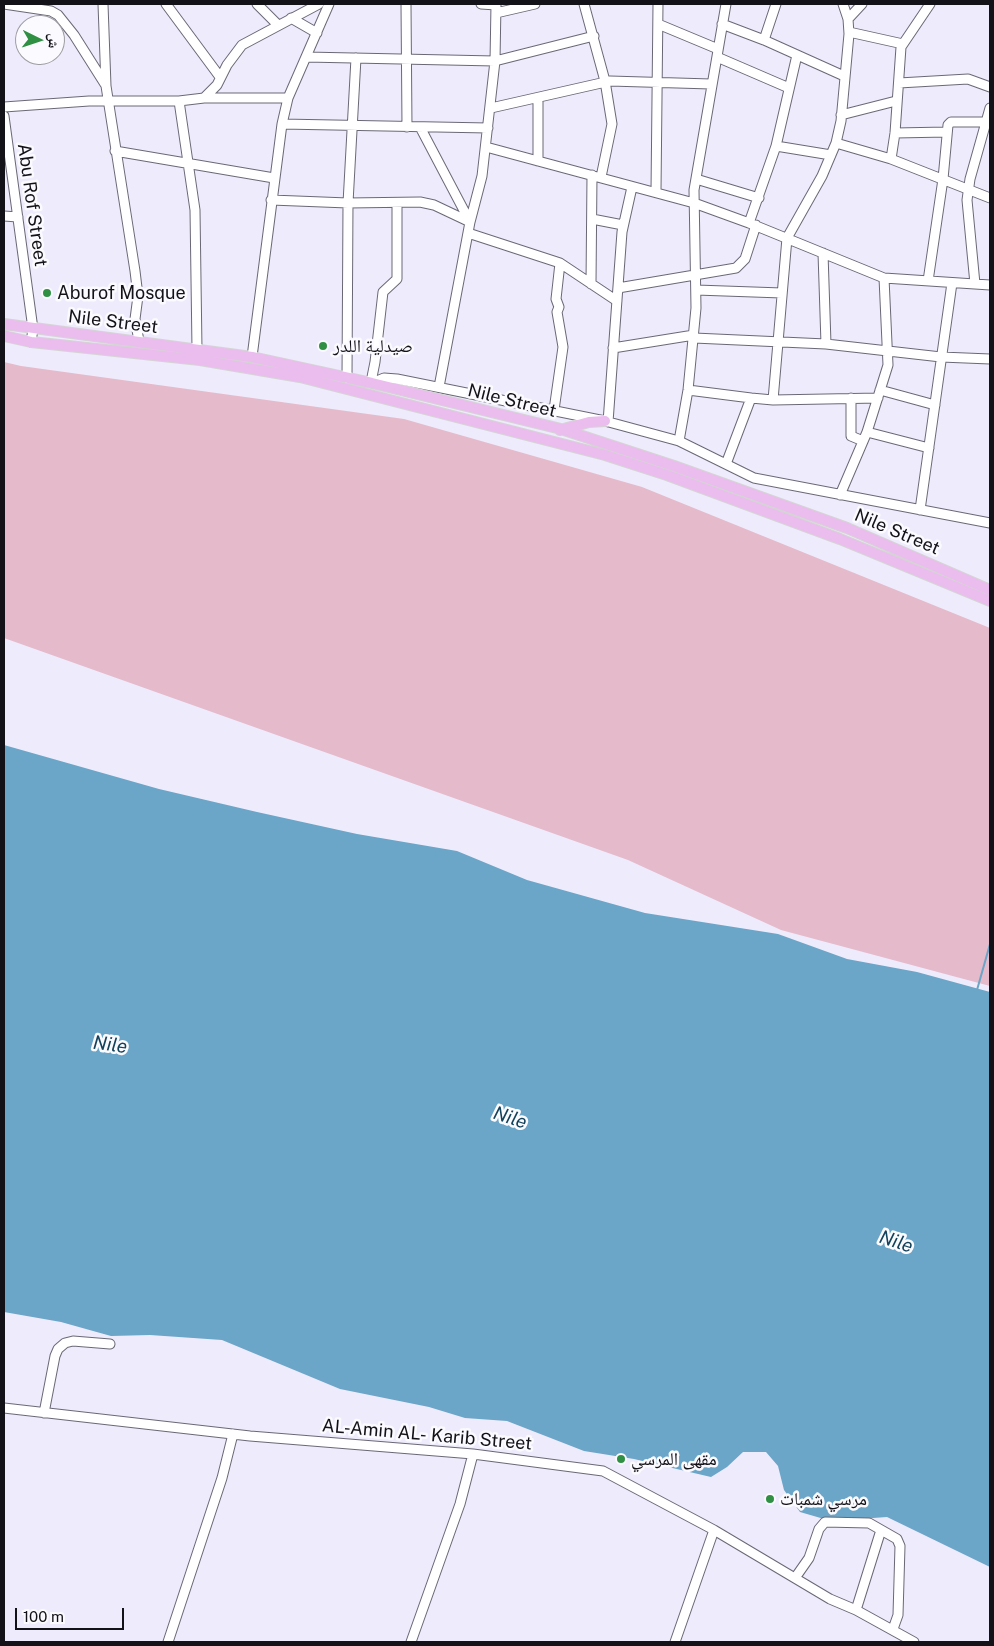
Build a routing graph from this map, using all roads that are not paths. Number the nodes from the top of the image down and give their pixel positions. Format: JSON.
{"nodes":[{"id":1,"x":4,"y":4,"type":"edge"},
{"id":2,"x":103,"y":4,"type":"edge"},
{"id":3,"x":166,"y":4,"type":"edge"},
{"id":4,"x":257,"y":4,"type":"edge"},
{"id":5,"x":319,"y":4,"type":"edge"},
{"id":6,"x":329,"y":4,"type":"edge"},
{"id":7,"x":406,"y":4,"type":"edge"},
{"id":8,"x":481,"y":4,"type":"edge"},
{"id":9,"x":535,"y":4,"type":"edge"},
{"id":10,"x":584,"y":4,"type":"edge"},
{"id":11,"x":658,"y":4,"type":"edge"},
{"id":12,"x":726,"y":4,"type":"edge"},
{"id":13,"x":776,"y":4,"type":"edge"},
{"id":14,"x":843,"y":4,"type":"edge"},
{"id":15,"x":862,"y":4,"type":"edge"},
{"id":16,"x":930,"y":4,"type":"edge"},
{"id":17,"x":496,"y":7,"type":"edge"},
{"id":18,"x":52,"y":8,"type":"edge"},
{"id":19,"x":291,"y":18,"type":"junction"},
{"id":20,"x":848,"y":19,"type":"junction"},
{"id":21,"x":658,"y":24,"type":"junction"},
{"id":22,"x":722,"y":24,"type":"junction"},
{"id":23,"x":278,"y":25,"type":"junction"},
{"id":24,"x":849,"y":32,"type":"junction"},
{"id":25,"x":317,"y":33,"type":"junction"},
{"id":26,"x":594,"y":36,"type":"junction"},
{"id":27,"x":764,"y":40,"type":"junction"},
{"id":28,"x":903,"y":44,"type":"junction"},
{"id":29,"x":717,"y":53,"type":"junction"},
{"id":30,"x":797,"y":55,"type":"junction"},
{"id":31,"x":306,"y":57,"type":"junction"},
{"id":32,"x":356,"y":58,"type":"junction"},
{"id":33,"x":408,"y":59,"type":"junction"},
{"id":34,"x":495,"y":61,"type":"junction"},
{"id":35,"x":844,"y":76,"type":"junction"},
{"id":36,"x":220,"y":77,"type":"junction"},
{"id":37,"x":605,"y":81,"type":"junction"},
{"id":38,"x":658,"y":82,"type":"junction"},
{"id":39,"x":898,"y":82,"type":"junction"},
{"id":40,"x":711,"y":84,"type":"junction"},
{"id":41,"x":106,"y":86,"type":"junction"},
{"id":42,"x":990,"y":87,"type":"edge"},
{"id":43,"x":789,"y":88,"type":"junction"},
{"id":44,"x":204,"y":98,"type":"junction"},
{"id":45,"x":288,"y":98,"type":"junction"},
{"id":46,"x":538,"y":99,"type":"junction"},
{"id":47,"x":108,"y":100,"type":"junction"},
{"id":48,"x":180,"y":101,"type":"junction"},
{"id":49,"x":896,"y":102,"type":"junction"},
{"id":50,"x":4,"y":107,"type":"edge"},
{"id":51,"x":491,"y":108,"type":"junction"},
{"id":52,"x":990,"y":108,"type":"edge"},
{"id":53,"x":841,"y":115,"type":"junction"},
{"id":54,"x":4,"y":116,"type":"edge"},
{"id":55,"x":986,"y":122,"type":"junction"},
{"id":56,"x":282,"y":124,"type":"junction"},
{"id":57,"x":353,"y":126,"type":"junction"},
{"id":58,"x":407,"y":127,"type":"junction"},
{"id":59,"x":420,"y":127,"type":"junction"},
{"id":60,"x":488,"y":128,"type":"junction"},
{"id":61,"x":947,"y":132,"type":"junction"},
{"id":62,"x":895,"y":133,"type":"junction"},
{"id":63,"x":836,"y":143,"type":"junction"},
{"id":64,"x":776,"y":146,"type":"junction"},
{"id":65,"x":486,"y":147,"type":"junction"},
{"id":66,"x":115,"y":151,"type":"junction"},
{"id":67,"x":831,"y":155,"type":"junction"},
{"id":68,"x":891,"y":159,"type":"junction"},
{"id":69,"x":538,"y":161,"type":"junction"},
{"id":70,"x":190,"y":165,"type":"junction"},
{"id":71,"x":597,"y":176,"type":"junction"},
{"id":72,"x":274,"y":178,"type":"junction"},
{"id":73,"x":943,"y":178,"type":"junction"},
{"id":74,"x":696,"y":179,"type":"junction"},
{"id":75,"x":632,"y":187,"type":"junction"},
{"id":76,"x":968,"y":189,"type":"junction"},
{"id":77,"x":656,"y":192,"type":"junction"},
{"id":78,"x":759,"y":198,"type":"junction"},
{"id":79,"x":990,"y":198,"type":"edge"},
{"id":80,"x":271,"y":200,"type":"junction"},
{"id":81,"x":348,"y":203,"type":"junction"},
{"id":82,"x":397,"y":203,"type":"junction"},
{"id":83,"x":694,"y":203,"type":"junction"},
{"id":84,"x":4,"y":216,"type":"edge"},
{"id":85,"x":18,"y":217,"type":"junction"},
{"id":86,"x":592,"y":219,"type":"junction"},
{"id":87,"x":470,"y":222,"type":"junction"},
{"id":88,"x":752,"y":224,"type":"junction"},
{"id":89,"x":623,"y":225,"type":"junction"},
{"id":90,"x":468,"y":233,"type":"junction"},
{"id":91,"x":787,"y":238,"type":"junction"},
{"id":92,"x":823,"y":253,"type":"junction"},
{"id":93,"x":560,"y":263,"type":"junction"},
{"id":94,"x":696,"y":274,"type":"junction"},
{"id":95,"x":884,"y":278,"type":"junction"},
{"id":96,"x":928,"y":281,"type":"junction"},
{"id":97,"x":952,"y":283,"type":"junction"},
{"id":98,"x":591,"y":284,"type":"junction"},
{"id":99,"x":975,"y":284,"type":"junction"},
{"id":100,"x":990,"y":284,"type":"edge"},
{"id":101,"x":618,"y":288,"type":"junction"},
{"id":102,"x":696,"y":290,"type":"junction"},
{"id":103,"x":782,"y":293,"type":"junction"},
{"id":104,"x":617,"y":301,"type":"junction"},
{"id":105,"x":4,"y":324,"type":"edge"},
{"id":106,"x":33,"y":329,"type":"junction"},
{"id":107,"x":4,"y":336,"type":"edge"},
{"id":108,"x":694,"y":336,"type":"junction"},
{"id":109,"x":139,"y":341,"type":"junction"},
{"id":110,"x":778,"y":341,"type":"junction"},
{"id":111,"x":31,"y":342,"type":"junction"},
{"id":112,"x":826,"y":344,"type":"junction"},
{"id":113,"x":613,"y":348,"type":"junction"},
{"id":114,"x":197,"y":349,"type":"junction"},
{"id":115,"x":888,"y":350,"type":"junction"},
{"id":116,"x":252,"y":357,"type":"junction"},
{"id":117,"x":941,"y":357,"type":"junction"},
{"id":118,"x":990,"y":359,"type":"edge"},
{"id":119,"x":347,"y":378,"type":"junction"},
{"id":120,"x":372,"y":383,"type":"junction"},
{"id":121,"x":439,"y":387,"type":"junction"},
{"id":122,"x":688,"y":390,"type":"junction"},
{"id":123,"x":879,"y":394,"type":"junction"},
{"id":124,"x":751,"y":398,"type":"junction"},
{"id":125,"x":851,"y":398,"type":"junction"},
{"id":126,"x":773,"y":400,"type":"junction"},
{"id":127,"x":935,"y":404,"type":"junction"},
{"id":128,"x":554,"y":410,"type":"junction"},
{"id":129,"x":607,"y":421,"type":"junction"},
{"id":130,"x":561,"y":429,"type":"junction"},
{"id":131,"x":867,"y":432,"type":"junction"},
{"id":132,"x":538,"y":437,"type":"junction"},
{"id":133,"x":679,"y":441,"type":"junction"},
{"id":134,"x":863,"y":441,"type":"junction"},
{"id":135,"x":929,"y":448,"type":"junction"},
{"id":136,"x":726,"y":464,"type":"junction"},
{"id":137,"x":840,"y":494,"type":"junction"},
{"id":138,"x":920,"y":510,"type":"junction"},
{"id":139,"x":990,"y":523,"type":"edge"},
{"id":140,"x":990,"y":590,"type":"edge"},
{"id":141,"x":990,"y":601,"type":"edge"},
{"id":142,"x":110,"y":1344,"type":"dead end"},
{"id":143,"x":4,"y":1408,"type":"edge"},
{"id":144,"x":44,"y":1413,"type":"junction"},
{"id":145,"x":233,"y":1434,"type":"junction"},
{"id":146,"x":473,"y":1454,"type":"junction"},
{"id":147,"x":714,"y":1530,"type":"junction"},
{"id":148,"x":881,"y":1530,"type":"junction"},
{"id":149,"x":795,"y":1578,"type":"junction"},
{"id":150,"x":856,"y":1610,"type":"junction"},
{"id":151,"x":893,"y":1629,"type":"junction"},
{"id":152,"x":168,"y":1642,"type":"edge"},
{"id":153,"x":411,"y":1642,"type":"edge"},
{"id":154,"x":675,"y":1642,"type":"edge"},
{"id":155,"x":914,"y":1642,"type":"edge"}],
"edges":[{"from":1,"to":18,"type":"street"},
{"from":2,"to":41,"type":"street"},
{"from":3,"to":36,"type":"street"},
{"from":4,"to":23,"type":"street"},
{"from":5,"to":19,"type":"street"},
{"from":6,"to":25,"type":"street"},
{"from":7,"to":33,"type":"street"},
{"from":8,"to":17,"type":"street"},
{"from":9,"to":17,"type":"street"},
{"from":10,"to":26,"type":"street"},
{"from":11,"to":21,"type":"street"},
{"from":12,"to":22,"type":"street"},
{"from":13,"to":27,"type":"street"},
{"from":14,"to":20,"type":"street"},
{"from":15,"to":20,"type":"street"},
{"from":16,"to":28,"type":"street"},
{"from":17,"to":34,"type":"street"},
{"from":18,"to":41,"type":"street"},
{"from":19,"to":23,"type":"street"},
{"from":19,"to":25,"type":"street"},
{"from":20,"to":24,"type":"street"},
{"from":21,"to":29,"type":"street"},
{"from":21,"to":38,"type":"street"},
{"from":22,"to":27,"type":"street"},
{"from":22,"to":29,"type":"street"},
{"from":23,"to":36,"type":"street"},
{"from":24,"to":28,"type":"street"},
{"from":24,"to":35,"type":"street"},
{"from":25,"to":31,"type":"street"},
{"from":26,"to":34,"type":"street"},
{"from":26,"to":37,"type":"street"},
{"from":27,"to":30,"type":"street"},
{"from":28,"to":39,"type":"street"},
{"from":29,"to":40,"type":"street"},
{"from":29,"to":43,"type":"street"},
{"from":30,"to":35,"type":"street"},
{"from":30,"to":43,"type":"street"},
{"from":31,"to":32,"type":"street"},
{"from":31,"to":45,"type":"street"},
{"from":32,"to":33,"type":"street"},
{"from":32,"to":57,"type":"street"},
{"from":33,"to":34,"type":"street"},
{"from":33,"to":58,"type":"street"},
{"from":34,"to":51,"type":"street"},
{"from":35,"to":53,"type":"street"},
{"from":36,"to":44,"type":"street"},
{"from":37,"to":38,"type":"street"},
{"from":37,"to":46,"type":"street"},
{"from":37,"to":71,"type":"street"},
{"from":38,"to":40,"type":"street"},
{"from":38,"to":77,"type":"street"},
{"from":39,"to":42,"type":"street"},
{"from":39,"to":49,"type":"street"},
{"from":40,"to":74,"type":"street"},
{"from":41,"to":47,"type":"street"},
{"from":43,"to":64,"type":"street"},
{"from":44,"to":45,"type":"street"},
{"from":44,"to":48,"type":"street"},
{"from":45,"to":56,"type":"street"},
{"from":46,"to":51,"type":"street"},
{"from":46,"to":69,"type":"street"},
{"from":47,"to":48,"type":"street"},
{"from":47,"to":50,"type":"street"},
{"from":47,"to":66,"type":"street"},
{"from":48,"to":70,"type":"street"},
{"from":49,"to":53,"type":"street"},
{"from":49,"to":62,"type":"street"},
{"from":51,"to":60,"type":"street"},
{"from":52,"to":55,"type":"street"},
{"from":53,"to":63,"type":"street"},
{"from":54,"to":85,"type":"street","name":"Abu Rof Street"},
{"from":55,"to":61,"type":"street"},
{"from":55,"to":76,"type":"street"},
{"from":56,"to":57,"type":"street"},
{"from":56,"to":72,"type":"street"},
{"from":57,"to":58,"type":"street"},
{"from":57,"to":81,"type":"street"},
{"from":58,"to":59,"type":"street"},
{"from":59,"to":60,"type":"street"},
{"from":59,"to":87,"type":"street"},
{"from":60,"to":65,"type":"street"},
{"from":61,"to":62,"type":"street"},
{"from":61,"to":73,"type":"street"},
{"from":62,"to":68,"type":"street"},
{"from":63,"to":67,"type":"street"},
{"from":63,"to":68,"type":"street"},
{"from":64,"to":67,"type":"street"},
{"from":64,"to":78,"type":"street"},
{"from":65,"to":69,"type":"street"},
{"from":65,"to":87,"type":"street"},
{"from":66,"to":70,"type":"street"},
{"from":66,"to":109,"type":"street"},
{"from":67,"to":91,"type":"street"},
{"from":68,"to":73,"type":"street"},
{"from":69,"to":71,"type":"street"},
{"from":70,"to":72,"type":"street"},
{"from":70,"to":114,"type":"street"},
{"from":71,"to":75,"type":"street"},
{"from":71,"to":86,"type":"street"},
{"from":72,"to":80,"type":"street"},
{"from":73,"to":76,"type":"street"},
{"from":73,"to":96,"type":"street"},
{"from":74,"to":78,"type":"street"},
{"from":74,"to":83,"type":"street"},
{"from":75,"to":77,"type":"street"},
{"from":75,"to":89,"type":"street"},
{"from":76,"to":79,"type":"street"},
{"from":76,"to":99,"type":"street"},
{"from":77,"to":83,"type":"street"},
{"from":78,"to":88,"type":"street"},
{"from":80,"to":81,"type":"street"},
{"from":80,"to":116,"type":"street"},
{"from":81,"to":82,"type":"street"},
{"from":81,"to":119,"type":"street"},
{"from":82,"to":87,"type":"street"},
{"from":82,"to":120,"type":"street"},
{"from":83,"to":88,"type":"street"},
{"from":83,"to":94,"type":"street"},
{"from":84,"to":85,"type":"street"},
{"from":85,"to":106,"type":"street","name":"Abu Rof Street"},
{"from":86,"to":89,"type":"street"},
{"from":86,"to":98,"type":"street"},
{"from":87,"to":90,"type":"street"},
{"from":88,"to":91,"type":"street"},
{"from":88,"to":94,"type":"street"},
{"from":89,"to":101,"type":"street"},
{"from":90,"to":93,"type":"street"},
{"from":90,"to":121,"type":"street"},
{"from":91,"to":92,"type":"street"},
{"from":91,"to":103,"type":"street"},
{"from":92,"to":95,"type":"street"},
{"from":92,"to":112,"type":"street"},
{"from":93,"to":98,"type":"street"},
{"from":93,"to":128,"type":"street"},
{"from":94,"to":101,"type":"street"},
{"from":94,"to":102,"type":"street"},
{"from":95,"to":96,"type":"street"},
{"from":95,"to":115,"type":"street"},
{"from":96,"to":97,"type":"street"},
{"from":97,"to":99,"type":"street"},
{"from":97,"to":117,"type":"street"},
{"from":98,"to":104,"type":"street"},
{"from":99,"to":100,"type":"street"},
{"from":101,"to":104,"type":"street"},
{"from":102,"to":103,"type":"street"},
{"from":102,"to":108,"type":"street"},
{"from":103,"to":110,"type":"street"},
{"from":104,"to":113,"type":"street"},
{"from":105,"to":106,"type":"main road","name":"Nile Street"},
{"from":106,"to":109,"type":"main road","name":"Nile Street"},
{"from":106,"to":111,"type":"street","name":"Abu Rof Street"},
{"from":107,"to":111,"type":"main road","name":"Nile Street"},
{"from":108,"to":110,"type":"street"},
{"from":108,"to":113,"type":"street"},
{"from":108,"to":122,"type":"street"},
{"from":109,"to":114,"type":"main road","name":"Nile Street"},
{"from":110,"to":112,"type":"street"},
{"from":110,"to":126,"type":"street"},
{"from":111,"to":132,"type":"main road","name":"Nile Street"},
{"from":112,"to":115,"type":"street"},
{"from":113,"to":129,"type":"street"},
{"from":114,"to":116,"type":"main road","name":"Nile Street"},
{"from":115,"to":117,"type":"street"},
{"from":115,"to":123,"type":"street"},
{"from":116,"to":119,"type":"main road","name":"Nile Street"},
{"from":117,"to":118,"type":"street"},
{"from":117,"to":127,"type":"street"},
{"from":119,"to":120,"type":"main road","name":"Nile Street"},
{"from":120,"to":121,"type":"street"},
{"from":120,"to":130,"type":"main road","name":"Nile Street"},
{"from":121,"to":128,"type":"street"},
{"from":122,"to":124,"type":"street"},
{"from":122,"to":133,"type":"street"},
{"from":123,"to":125,"type":"street"},
{"from":123,"to":127,"type":"street"},
{"from":123,"to":131,"type":"street"},
{"from":124,"to":126,"type":"street"},
{"from":124,"to":136,"type":"street"},
{"from":125,"to":126,"type":"street"},
{"from":125,"to":134,"type":"street"},
{"from":127,"to":135,"type":"street"},
{"from":128,"to":129,"type":"street"},
{"from":129,"to":130,"type":"main road"},
{"from":129,"to":133,"type":"street"},
{"from":130,"to":132,"type":"main road"},
{"from":130,"to":140,"type":"main road","name":"Nile Street"},
{"from":131,"to":134,"type":"street"},
{"from":131,"to":135,"type":"street"},
{"from":132,"to":141,"type":"main road","name":"Nile Street"},
{"from":133,"to":136,"type":"street"},
{"from":134,"to":137,"type":"street"},
{"from":135,"to":138,"type":"street"},
{"from":136,"to":137,"type":"street"},
{"from":137,"to":138,"type":"street"},
{"from":138,"to":139,"type":"street"},
{"from":142,"to":144,"type":"street"},
{"from":143,"to":144,"type":"street","name":"AL-Amin AL- Karib Street"},
{"from":144,"to":145,"type":"street","name":"AL-Amin AL- Karib Street"},
{"from":145,"to":146,"type":"street","name":"AL-Amin AL- Karib Street"},
{"from":145,"to":152,"type":"street"},
{"from":146,"to":147,"type":"street","name":"AL-Amin AL- Karib Street"},
{"from":146,"to":153,"type":"street"},
{"from":147,"to":149,"type":"street","name":"AL-Amin AL- Karib Street"},
{"from":147,"to":154,"type":"street"},
{"from":148,"to":149,"type":"street"},
{"from":148,"to":150,"type":"street"},
{"from":148,"to":151,"type":"street"},
{"from":149,"to":150,"type":"street","name":"AL-Amin AL- Karib Street"},
{"from":150,"to":151,"type":"street","name":"AL-Amin AL- Karib Street"},
{"from":151,"to":155,"type":"street","name":"AL-Amin AL- Karib Street"}]}
